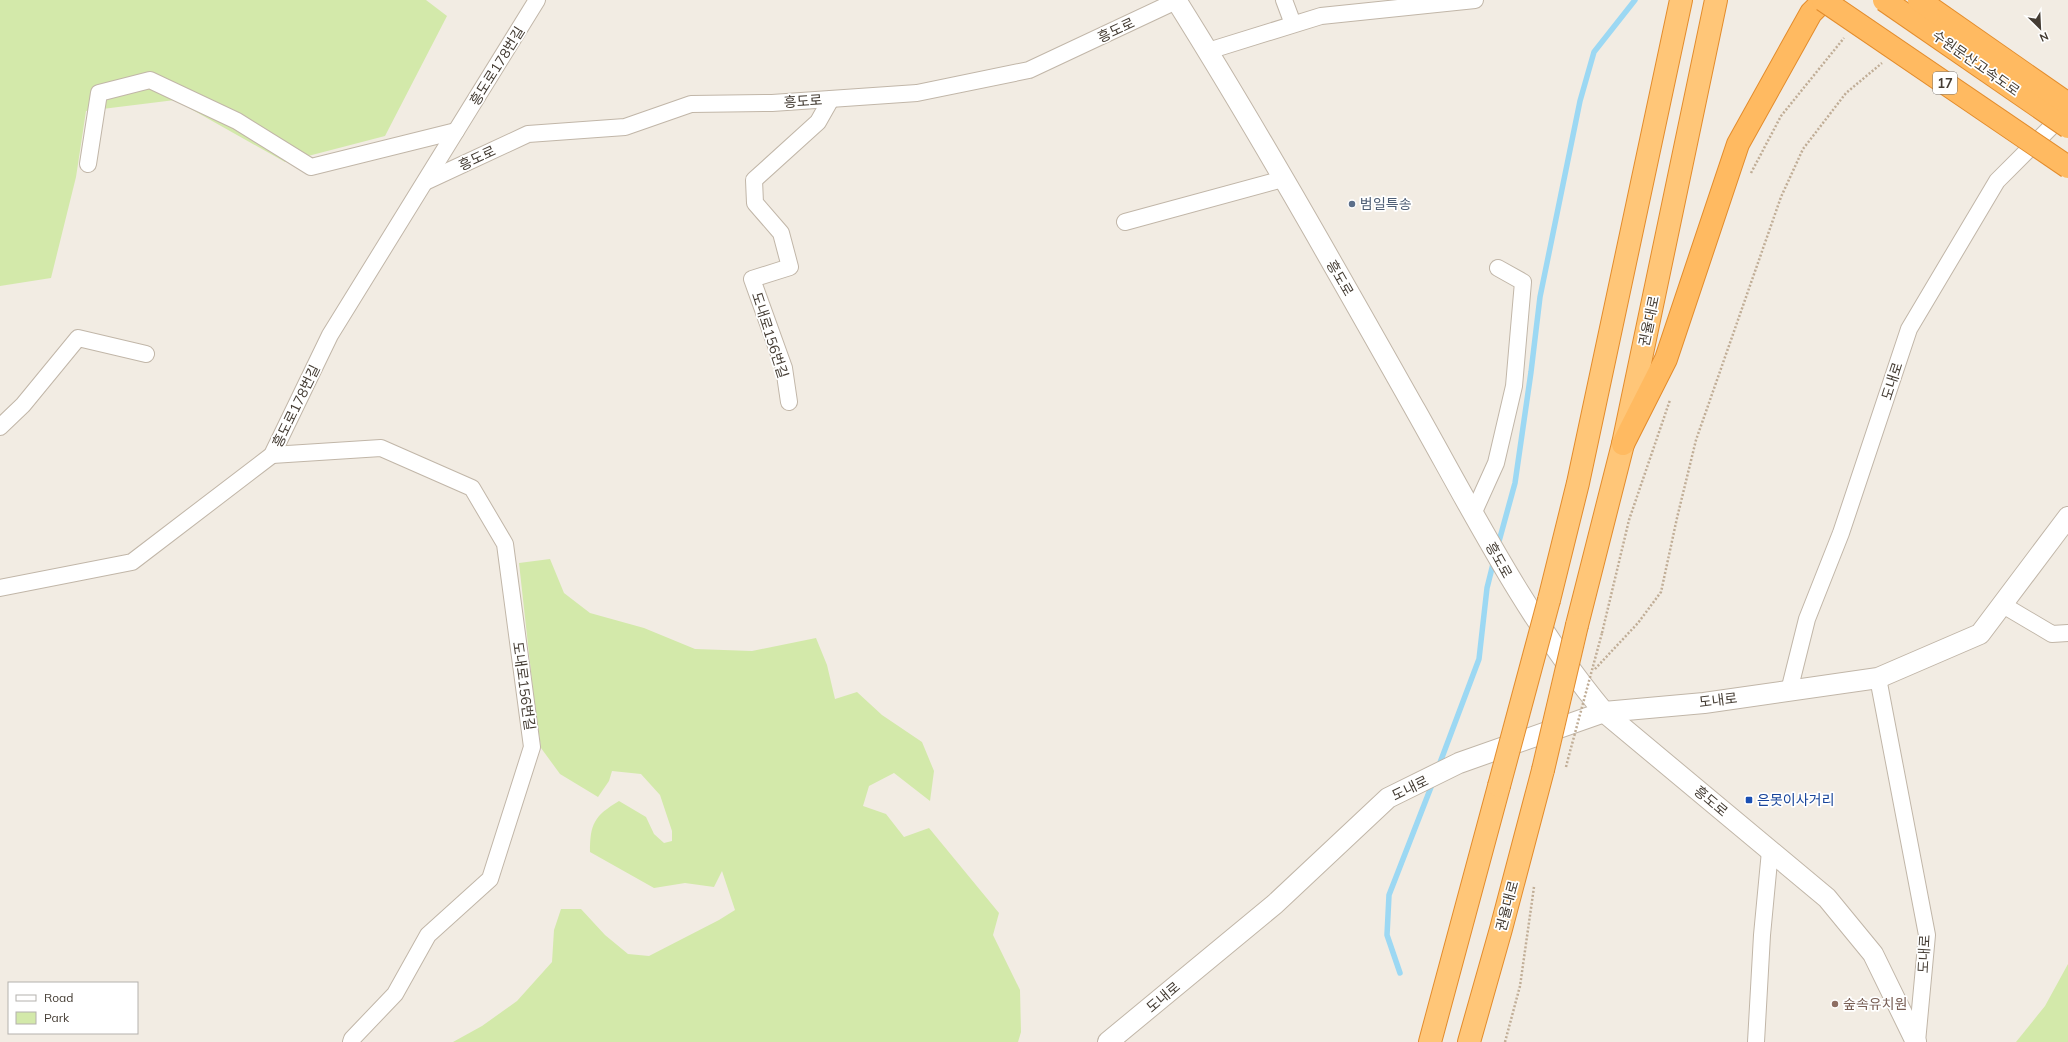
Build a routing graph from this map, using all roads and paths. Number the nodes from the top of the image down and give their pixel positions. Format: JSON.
{"nodes":[{"id":1,"x":538,"y":0,"type":"edge"},
{"id":2,"x":1284,"y":0,"type":"edge"},
{"id":3,"x":1475,"y":0,"type":"edge"},
{"id":4,"x":1681,"y":0,"type":"edge"},
{"id":5,"x":1823,"y":0,"type":"edge"},
{"id":6,"x":1884,"y":0,"type":"edge"},
{"id":7,"x":1919,"y":0,"type":"edge"},
{"id":8,"x":1176,"y":1,"type":"edge"},
{"id":9,"x":1714,"y":8,"type":"edge"},
{"id":10,"x":1293,"y":24,"type":"junction"},
{"id":11,"x":1845,"y":37,"type":"dead end"},
{"id":12,"x":1208,"y":51,"type":"junction"},
{"id":13,"x":1887,"y":58,"type":"dead end"},
{"id":14,"x":831,"y":99,"type":"junction"},
{"id":15,"x":2068,"y":104,"type":"edge"},
{"id":16,"x":2068,"y":110,"type":"edge"},
{"id":17,"x":2068,"y":127,"type":"edge"},
{"id":18,"x":456,"y":132,"type":"junction"},
{"id":19,"x":88,"y":164,"type":"dead end"},
{"id":20,"x":2068,"y":167,"type":"edge"},
{"id":21,"x":1749,"y":177,"type":"dead end"},
{"id":22,"x":1283,"y":179,"type":"junction"},
{"id":23,"x":427,"y":181,"type":"junction"},
{"id":24,"x":1125,"y":222,"type":"dead end"},
{"id":25,"x":1498,"y":268,"type":"dead end"},
{"id":26,"x":146,"y":354,"type":"dead end"},
{"id":27,"x":1672,"y":394,"type":"dead end"},
{"id":28,"x":789,"y":402,"type":"dead end"},
{"id":29,"x":0,"y":427,"type":"edge"},
{"id":30,"x":1623,"y":444,"type":"junction"},
{"id":31,"x":272,"y":455,"type":"junction"},
{"id":32,"x":2068,"y":517,"type":"edge"},
{"id":33,"x":1476,"y":518,"type":"junction"},
{"id":34,"x":0,"y":588,"type":"edge"},
{"id":35,"x":2003,"y":605,"type":"junction"},
{"id":36,"x":2068,"y":633,"type":"edge"},
{"id":37,"x":1878,"y":678,"type":"junction"},
{"id":38,"x":1581,"y":684,"type":"junction"},
{"id":39,"x":1789,"y":691,"type":"junction"},
{"id":40,"x":1604,"y":712,"type":"junction"},
{"id":41,"x":1564,"y":774,"type":"dead end"},
{"id":42,"x":1770,"y":851,"type":"junction"},
{"id":43,"x":1535,"y":886,"type":"dead end"},
{"id":44,"x":1466,"y":911,"type":"junction"},
{"id":45,"x":1501,"y":929,"type":"junction"},
{"id":46,"x":351,"y":1042,"type":"edge"},
{"id":47,"x":1108,"y":1042,"type":"edge"},
{"id":48,"x":1417,"y":1042,"type":"edge"},
{"id":49,"x":1430,"y":1042,"type":"edge"},
{"id":50,"x":1469,"y":1042,"type":"edge"},
{"id":51,"x":1478,"y":1042,"type":"edge"},
{"id":52,"x":1505,"y":1042,"type":"edge"},
{"id":53,"x":1756,"y":1042,"type":"edge"},
{"id":54,"x":1917,"y":1042,"type":"edge"}],
"edges":[{"from":1,"to":18,"type":"street","name":"흥도로178번길"},
{"from":2,"to":10,"type":"street"},
{"from":3,"to":10,"type":"street"},
{"from":4,"to":44,"type":"highway","bridge":true},
{"from":5,"to":20,"type":"highway","number":"17","bridge":true},
{"from":5,"to":30,"type":"highway"},
{"from":6,"to":17,"type":"highway","name":"수원문산고속도로","number":"17","bridge":true},
{"from":7,"to":15,"type":"highway","bridge":true},
{"from":8,"to":12,"type":"street","name":"흥도로"},
{"from":8,"to":14,"type":"street","name":"흥도로"},
{"from":9,"to":30,"type":"highway","name":"권율대로"},
{"from":10,"to":12,"type":"street"},
{"from":11,"to":21,"type":"path"},
{"from":12,"to":22,"type":"street","name":"흥도로"},
{"from":13,"to":38,"type":"path"},
{"from":14,"to":23,"type":"street","name":"흥도로"},
{"from":14,"to":28,"type":"street","name":"도내로156번길"},
{"from":16,"to":39,"type":"street","name":"도내로"},
{"from":18,"to":19,"type":"street"},
{"from":18,"to":23,"type":"street","name":"흥도로178번길"},
{"from":22,"to":24,"type":"street"},
{"from":22,"to":33,"type":"street","name":"흥도로"},
{"from":23,"to":31,"type":"street","name":"흥도로178번길"},
{"from":25,"to":33,"type":"street"},
{"from":26,"to":29,"type":"street"},
{"from":27,"to":41,"type":"path","bridge":true},
{"from":30,"to":45,"type":"highway","name":"권율대로","bridge":true},
{"from":31,"to":34,"type":"street","name":"흥도로178번길"},
{"from":31,"to":46,"type":"street","name":"도내로156번길"},
{"from":32,"to":35,"type":"street","name":"도내로"},
{"from":33,"to":38,"type":"street","name":"흥도로"},
{"from":35,"to":36,"type":"street"},
{"from":35,"to":37,"type":"street","name":"도내로"},
{"from":37,"to":39,"type":"street","name":"도내로"},
{"from":37,"to":54,"type":"street","name":"도내로"},
{"from":38,"to":40,"type":"street","name":"흥도로"},
{"from":39,"to":40,"type":"street","name":"도내로"},
{"from":40,"to":42,"type":"street","name":"흥도로"},
{"from":40,"to":47,"type":"street","name":"도내로"},
{"from":42,"to":53,"type":"street"},
{"from":42,"to":54,"type":"street","name":"흥도로"},
{"from":43,"to":52,"type":"path"},
{"from":44,"to":48,"type":"highway"},
{"from":44,"to":49,"type":"highway"},
{"from":45,"to":50,"type":"highway","name":"권율대로"},
{"from":45,"to":51,"type":"highway"}]}
